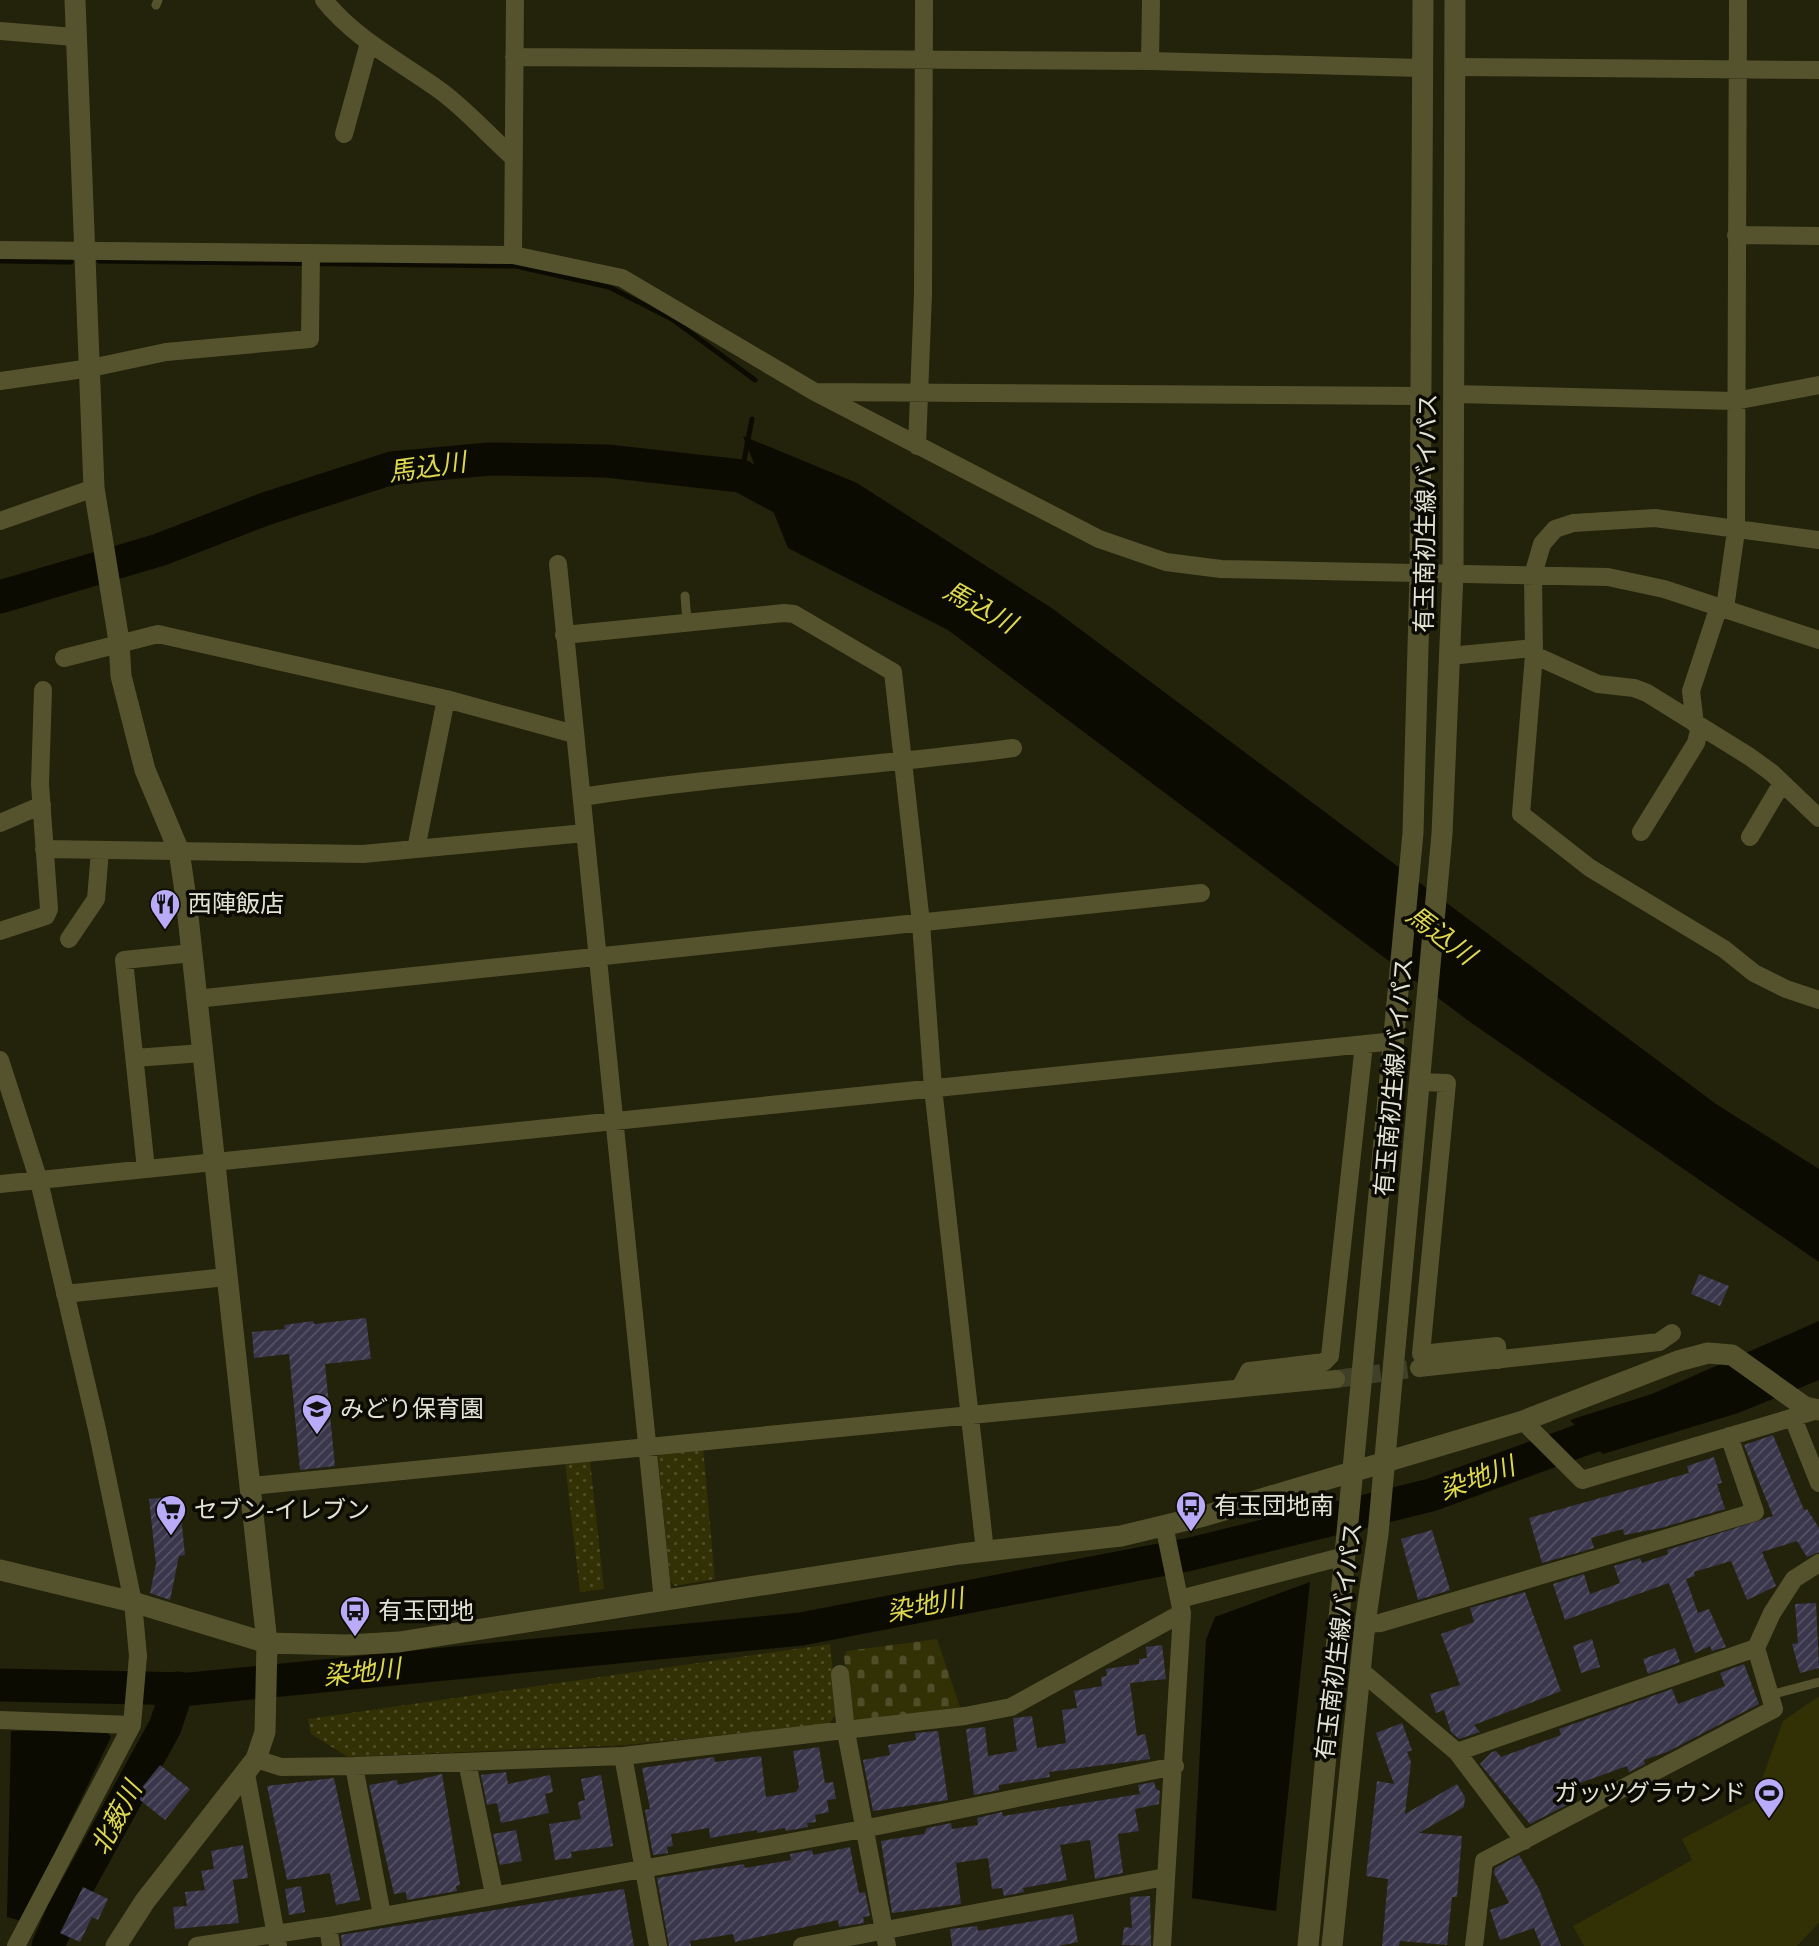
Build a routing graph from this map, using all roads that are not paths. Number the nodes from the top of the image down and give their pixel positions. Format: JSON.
{"nodes":[{"id":1,"x":75,"y":0,"type":"edge"},
{"id":2,"x":324,"y":0,"type":"edge"},
{"id":3,"x":515,"y":0,"type":"edge"},
{"id":4,"x":924,"y":0,"type":"edge"},
{"id":5,"x":1151,"y":0,"type":"edge"},
{"id":6,"x":1423,"y":0,"type":"edge"},
{"id":7,"x":1455,"y":0,"type":"edge"},
{"id":8,"x":1738,"y":0,"type":"edge"},
{"id":9,"x":0,"y":32,"type":"edge"},
{"id":10,"x":74,"y":37,"type":"junction"},
{"id":11,"x":369,"y":43,"type":"junction"},
{"id":12,"x":514,"y":57,"type":"junction"},
{"id":13,"x":923,"y":61,"type":"junction"},
{"id":14,"x":1150,"y":61,"type":"junction"},
{"id":15,"x":1455,"y":67,"type":"junction"},
{"id":16,"x":1422,"y":68,"type":"junction"},
{"id":17,"x":1738,"y":68,"type":"junction"},
{"id":18,"x":1819,"y":70,"type":"edge"},
{"id":19,"x":344,"y":134,"type":"dead end"},
{"id":20,"x":514,"y":158,"type":"junction"},
{"id":21,"x":1736,"y":235,"type":"junction"},
{"id":22,"x":1819,"y":236,"type":"edge"},
{"id":23,"x":0,"y":250,"type":"edge"},
{"id":24,"x":84,"y":251,"type":"junction"},
{"id":25,"x":311,"y":254,"type":"junction"},
{"id":26,"x":513,"y":255,"type":"junction"},
{"id":27,"x":91,"y":368,"type":"junction"},
{"id":28,"x":0,"y":380,"type":"edge"},
{"id":29,"x":1819,"y":384,"type":"edge"},
{"id":30,"x":815,"y":392,"type":"junction"},
{"id":31,"x":921,"y":392,"type":"junction"},
{"id":32,"x":1454,"y":394,"type":"junction"},
{"id":33,"x":1420,"y":396,"type":"junction"},
{"id":34,"x":1735,"y":401,"type":"junction"},
{"id":35,"x":917,"y":446,"type":"junction"},
{"id":36,"x":94,"y":488,"type":"junction"},
{"id":37,"x":0,"y":521,"type":"edge"},
{"id":38,"x":1736,"y":531,"type":"junction"},
{"id":39,"x":1819,"y":540,"type":"edge"},
{"id":40,"x":558,"y":564,"type":"dead end"},
{"id":41,"x":1420,"y":573,"type":"junction"},
{"id":42,"x":1453,"y":573,"type":"junction"},
{"id":43,"x":1533,"y":575,"type":"junction"},
{"id":44,"x":685,"y":596,"type":"dead end"},
{"id":45,"x":1722,"y":607,"type":"junction"},
{"id":46,"x":687,"y":622,"type":"junction"},
{"id":47,"x":564,"y":635,"type":"junction"},
{"id":48,"x":1819,"y":640,"type":"edge"},
{"id":49,"x":119,"y":641,"type":"junction"},
{"id":50,"x":1534,"y":652,"type":"junction"},
{"id":51,"x":1449,"y":656,"type":"junction"},
{"id":52,"x":64,"y":658,"type":"dead end"},
{"id":53,"x":43,"y":690,"type":"dead end"},
{"id":54,"x":446,"y":699,"type":"junction"},
{"id":55,"x":1698,"y":725,"type":"junction"},
{"id":56,"x":574,"y":734,"type":"junction"},
{"id":57,"x":1013,"y":748,"type":"dead end"},
{"id":58,"x":903,"y":762,"type":"junction"},
{"id":59,"x":1782,"y":783,"type":"junction"},
{"id":60,"x":582,"y":797,"type":"junction"},
{"id":61,"x":42,"y":805,"type":"junction"},
{"id":62,"x":1819,"y":818,"type":"edge"},
{"id":63,"x":0,"y":823,"type":"edge"},
{"id":64,"x":1641,"y":832,"type":"dead end"},
{"id":65,"x":585,"y":833,"type":"junction"},
{"id":66,"x":1750,"y":837,"type":"dead end"},
{"id":67,"x":44,"y":849,"type":"junction"},
{"id":68,"x":416,"y":849,"type":"junction"},
{"id":69,"x":100,"y":851,"type":"junction"},
{"id":70,"x":179,"y":851,"type":"junction"},
{"id":71,"x":1201,"y":893,"type":"dead end"},
{"id":72,"x":921,"y":923,"type":"junction"},
{"id":73,"x":0,"y":931,"type":"edge"},
{"id":74,"x":69,"y":939,"type":"dead end"},
{"id":75,"x":192,"y":953,"type":"junction"},
{"id":76,"x":598,"y":956,"type":"junction"},
{"id":77,"x":196,"y":999,"type":"junction"},
{"id":78,"x":1819,"y":1000,"type":"edge"},
{"id":79,"x":1395,"y":1041,"type":"junction"},
{"id":80,"x":1364,"y":1044,"type":"junction"},
{"id":81,"x":202,"y":1053,"type":"junction"},
{"id":82,"x":135,"y":1058,"type":"junction"},
{"id":83,"x":0,"y":1060,"type":"edge"},
{"id":84,"x":1420,"y":1082,"type":"junction"},
{"id":85,"x":933,"y":1088,"type":"junction"},
{"id":86,"x":615,"y":1121,"type":"junction"},
{"id":87,"x":213,"y":1161,"type":"junction"},
{"id":88,"x":146,"y":1169,"type":"junction"},
{"id":89,"x":39,"y":1181,"type":"junction"},
{"id":90,"x":0,"y":1184,"type":"edge"},
{"id":91,"x":226,"y":1277,"type":"junction"},
{"id":92,"x":65,"y":1294,"type":"junction"},
{"id":93,"x":1672,"y":1333,"type":"dead end"},
{"id":94,"x":1498,"y":1360,"type":"junction"},
{"id":95,"x":1419,"y":1368,"type":"tunnel mouth"},
{"id":96,"x":1335,"y":1379,"type":"tunnel mouth"},
{"id":97,"x":1241,"y":1386,"type":"junction"},
{"id":98,"x":1794,"y":1409,"type":"junction"},
{"id":99,"x":1819,"y":1410,"type":"edge"},
{"id":100,"x":970,"y":1416,"type":"junction"},
{"id":101,"x":1523,"y":1421,"type":"junction"},
{"id":102,"x":1729,"y":1436,"type":"junction"},
{"id":103,"x":646,"y":1448,"type":"junction"},
{"id":104,"x":1384,"y":1468,"type":"junction"},
{"id":105,"x":1352,"y":1478,"type":"junction"},
{"id":106,"x":1819,"y":1483,"type":"edge"},
{"id":107,"x":251,"y":1486,"type":"junction"},
{"id":108,"x":1165,"y":1529,"type":"junction"},
{"id":109,"x":1345,"y":1550,"type":"junction"},
{"id":110,"x":985,"y":1551,"type":"junction"},
{"id":111,"x":1819,"y":1563,"type":"edge"},
{"id":112,"x":0,"y":1570,"type":"edge"},
{"id":113,"x":663,"y":1601,"type":"junction"},
{"id":114,"x":133,"y":1602,"type":"junction"},
{"id":115,"x":1181,"y":1606,"type":"junction"},
{"id":116,"x":1365,"y":1624,"type":"junction"},
{"id":117,"x":267,"y":1643,"type":"junction"},
{"id":118,"x":1756,"y":1648,"type":"junction"},
{"id":119,"x":1361,"y":1671,"type":"junction"},
{"id":120,"x":840,"y":1674,"type":"dead end"},
{"id":121,"x":1819,"y":1682,"type":"edge"},
{"id":122,"x":1770,"y":1695,"type":"junction"},
{"id":123,"x":0,"y":1720,"type":"edge"},
{"id":124,"x":132,"y":1725,"type":"junction"},
{"id":125,"x":846,"y":1732,"type":"junction"},
{"id":126,"x":0,"y":1737,"type":"edge"},
{"id":127,"x":1457,"y":1752,"type":"junction"},
{"id":128,"x":623,"y":1756,"type":"junction"},
{"id":129,"x":467,"y":1762,"type":"junction"},
{"id":130,"x":251,"y":1766,"type":"junction"},
{"id":131,"x":354,"y":1766,"type":"junction"},
{"id":132,"x":1175,"y":1766,"type":"junction"},
{"id":133,"x":863,"y":1829,"type":"junction"},
{"id":134,"x":1524,"y":1841,"type":"junction"},
{"id":135,"x":642,"y":1867,"type":"junction"},
{"id":136,"x":1165,"y":1877,"type":"junction"},
{"id":137,"x":494,"y":1894,"type":"junction"},
{"id":138,"x":382,"y":1915,"type":"junction"},
{"id":139,"x":328,"y":1926,"type":"junction"},
{"id":140,"x":885,"y":1938,"type":"edge"},
{"id":141,"x":277,"y":1940,"type":"edge"},
{"id":142,"x":16,"y":1946,"type":"edge"},
{"id":143,"x":116,"y":1946,"type":"edge"},
{"id":144,"x":197,"y":1946,"type":"edge"},
{"id":145,"x":331,"y":1946,"type":"edge"},
{"id":146,"x":658,"y":1946,"type":"edge"},
{"id":147,"x":802,"y":1946,"type":"edge"},
{"id":148,"x":1162,"y":1946,"type":"edge"},
{"id":149,"x":1308,"y":1946,"type":"edge"},
{"id":150,"x":1332,"y":1946,"type":"edge"},
{"id":151,"x":1474,"y":1946,"type":"edge"}],
"edges":[{"from":1,"to":10,"type":"street"},
{"from":2,"to":11,"type":"street"},
{"from":3,"to":12,"type":"street"},
{"from":4,"to":13,"type":"street"},
{"from":5,"to":14,"type":"street"},
{"from":6,"to":16,"type":"street","name":"有玉南初生線バイパス"},
{"from":7,"to":15,"type":"street","name":"有玉南初生線バイパス"},
{"from":8,"to":17,"type":"street"},
{"from":9,"to":10,"type":"street"},
{"from":10,"to":24,"type":"street"},
{"from":11,"to":19,"type":"street"},
{"from":11,"to":20,"type":"street"},
{"from":12,"to":13,"type":"street"},
{"from":12,"to":20,"type":"street"},
{"from":13,"to":14,"type":"street"},
{"from":13,"to":31,"type":"street"},
{"from":14,"to":16,"type":"street"},
{"from":15,"to":17,"type":"street"},
{"from":15,"to":32,"type":"street","name":"有玉南初生線バイパス"},
{"from":16,"to":33,"type":"street","name":"有玉南初生線バイパス"},
{"from":17,"to":18,"type":"street"},
{"from":17,"to":21,"type":"street"},
{"from":20,"to":26,"type":"street"},
{"from":21,"to":22,"type":"street"},
{"from":21,"to":34,"type":"street"},
{"from":23,"to":24,"type":"street"},
{"from":24,"to":25,"type":"street"},
{"from":24,"to":27,"type":"street"},
{"from":25,"to":26,"type":"street"},
{"from":25,"to":27,"type":"street"},
{"from":26,"to":30,"type":"street"},
{"from":27,"to":28,"type":"street"},
{"from":27,"to":36,"type":"street"},
{"from":29,"to":34,"type":"street"},
{"from":30,"to":31,"type":"street"},
{"from":30,"to":35,"type":"street"},
{"from":31,"to":33,"type":"street"},
{"from":31,"to":35,"type":"street"},
{"from":32,"to":34,"type":"street"},
{"from":32,"to":42,"type":"street","name":"有玉南初生線バイパス"},
{"from":33,"to":41,"type":"street","name":"有玉南初生線バイパス"},
{"from":34,"to":38,"type":"street"},
{"from":35,"to":41,"type":"street"},
{"from":36,"to":37,"type":"street"},
{"from":36,"to":49,"type":"street"},
{"from":38,"to":39,"type":"street"},
{"from":38,"to":43,"type":"street"},
{"from":38,"to":45,"type":"street"},
{"from":40,"to":47,"type":"street"},
{"from":41,"to":42,"type":"street"},
{"from":41,"to":79,"type":"street","name":"有玉南初生線バイパス"},
{"from":42,"to":43,"type":"street"},
{"from":42,"to":51,"type":"street","name":"有玉南初生線バイパス"},
{"from":43,"to":45,"type":"street"},
{"from":43,"to":50,"type":"street"},
{"from":44,"to":46,"type":"lane"},
{"from":45,"to":48,"type":"street"},
{"from":45,"to":55,"type":"street"},
{"from":46,"to":47,"type":"street"},
{"from":46,"to":58,"type":"street"},
{"from":47,"to":56,"type":"street"},
{"from":49,"to":52,"type":"street"},
{"from":49,"to":54,"type":"street"},
{"from":49,"to":70,"type":"street"},
{"from":50,"to":51,"type":"street"},
{"from":50,"to":55,"type":"street"},
{"from":50,"to":78,"type":"street"},
{"from":51,"to":84,"type":"street","name":"有玉南初生線バイパス"},
{"from":53,"to":61,"type":"street"},
{"from":54,"to":56,"type":"street"},
{"from":54,"to":68,"type":"street"},
{"from":55,"to":59,"type":"street"},
{"from":55,"to":64,"type":"street"},
{"from":56,"to":60,"type":"street"},
{"from":57,"to":58,"type":"street"},
{"from":58,"to":60,"type":"street"},
{"from":58,"to":72,"type":"street"},
{"from":59,"to":62,"type":"street"},
{"from":59,"to":66,"type":"street"},
{"from":60,"to":65,"type":"street"},
{"from":61,"to":63,"type":"street"},
{"from":61,"to":67,"type":"street"},
{"from":65,"to":68,"type":"street"},
{"from":65,"to":76,"type":"street"},
{"from":67,"to":69,"type":"street"},
{"from":67,"to":73,"type":"street"},
{"from":68,"to":70,"type":"street"},
{"from":69,"to":70,"type":"street"},
{"from":69,"to":74,"type":"street"},
{"from":70,"to":75,"type":"street"},
{"from":71,"to":72,"type":"street"},
{"from":72,"to":76,"type":"street"},
{"from":72,"to":85,"type":"street"},
{"from":75,"to":77,"type":"street"},
{"from":75,"to":82,"type":"street"},
{"from":76,"to":77,"type":"street"},
{"from":76,"to":86,"type":"street"},
{"from":77,"to":81,"type":"street"},
{"from":79,"to":80,"type":"street"},
{"from":79,"to":105,"type":"street","name":"有玉南初生線バイパス"},
{"from":80,"to":85,"type":"street"},
{"from":80,"to":97,"type":"street"},
{"from":81,"to":82,"type":"street"},
{"from":81,"to":87,"type":"street"},
{"from":82,"to":88,"type":"street"},
{"from":83,"to":89,"type":"street"},
{"from":84,"to":94,"type":"street"},
{"from":84,"to":104,"type":"street","name":"有玉南初生線バイパス"},
{"from":85,"to":86,"type":"street"},
{"from":85,"to":100,"type":"street"},
{"from":86,"to":87,"type":"street"},
{"from":86,"to":103,"type":"street"},
{"from":87,"to":88,"type":"street"},
{"from":87,"to":91,"type":"street"},
{"from":88,"to":89,"type":"street"},
{"from":89,"to":90,"type":"street"},
{"from":89,"to":92,"type":"street"},
{"from":91,"to":92,"type":"street"},
{"from":91,"to":107,"type":"street"},
{"from":92,"to":114,"type":"street"},
{"from":93,"to":94,"type":"street"},
{"from":94,"to":95,"type":"street"},
{"from":96,"to":97,"type":"street"},
{"from":97,"to":100,"type":"street"},
{"from":98,"to":99,"type":"street"},
{"from":98,"to":101,"type":"street"},
{"from":98,"to":102,"type":"street"},
{"from":98,"to":106,"type":"street"},
{"from":100,"to":103,"type":"street"},
{"from":100,"to":110,"type":"street"},
{"from":101,"to":102,"type":"street"},
{"from":101,"to":104,"type":"street"},
{"from":102,"to":116,"type":"street"},
{"from":103,"to":107,"type":"street"},
{"from":103,"to":113,"type":"street"},
{"from":104,"to":105,"type":"street"},
{"from":104,"to":116,"type":"street","name":"有玉南初生線バイパス"},
{"from":105,"to":108,"type":"street"},
{"from":105,"to":109,"type":"street","name":"有玉南初生線バイパス"},
{"from":107,"to":117,"type":"street"},
{"from":108,"to":110,"type":"street"},
{"from":108,"to":115,"type":"street"},
{"from":109,"to":115,"type":"street"},
{"from":109,"to":149,"type":"street","name":"有玉南初生線バイパス"},
{"from":110,"to":113,"type":"street"},
{"from":111,"to":118,"type":"street"},
{"from":112,"to":114,"type":"street"},
{"from":113,"to":117,"type":"street"},
{"from":114,"to":117,"type":"street"},
{"from":114,"to":124,"type":"street"},
{"from":115,"to":125,"type":"street"},
{"from":115,"to":132,"type":"street"},
{"from":116,"to":119,"type":"street","name":"有玉南初生線バイパス"},
{"from":117,"to":130,"type":"street"},
{"from":118,"to":122,"type":"street"},
{"from":118,"to":127,"type":"street"},
{"from":119,"to":127,"type":"street"},
{"from":119,"to":150,"type":"street","name":"有玉南初生線バイパス"},
{"from":120,"to":125,"type":"street"},
{"from":121,"to":122,"type":"lane"},
{"from":122,"to":134,"type":"street"},
{"from":123,"to":124,"type":"street"},
{"from":123,"to":126,"type":"street"},
{"from":124,"to":142,"type":"street"},
{"from":125,"to":128,"type":"street"},
{"from":125,"to":133,"type":"street"},
{"from":127,"to":134,"type":"street"},
{"from":128,"to":129,"type":"street"},
{"from":128,"to":135,"type":"street"},
{"from":129,"to":131,"type":"street"},
{"from":129,"to":137,"type":"street"},
{"from":130,"to":131,"type":"street"},
{"from":130,"to":141,"type":"street"},
{"from":130,"to":143,"type":"street"},
{"from":131,"to":138,"type":"street"},
{"from":132,"to":133,"type":"street"},
{"from":132,"to":136,"type":"street"},
{"from":133,"to":135,"type":"street"},
{"from":133,"to":140,"type":"street"},
{"from":134,"to":151,"type":"street"},
{"from":135,"to":137,"type":"street"},
{"from":135,"to":146,"type":"street"},
{"from":136,"to":140,"type":"street"},
{"from":136,"to":148,"type":"street"},
{"from":137,"to":138,"type":"street"},
{"from":138,"to":139,"type":"street"},
{"from":139,"to":141,"type":"street"},
{"from":139,"to":145,"type":"street"},
{"from":140,"to":147,"type":"street"},
{"from":141,"to":144,"type":"street"}]}
